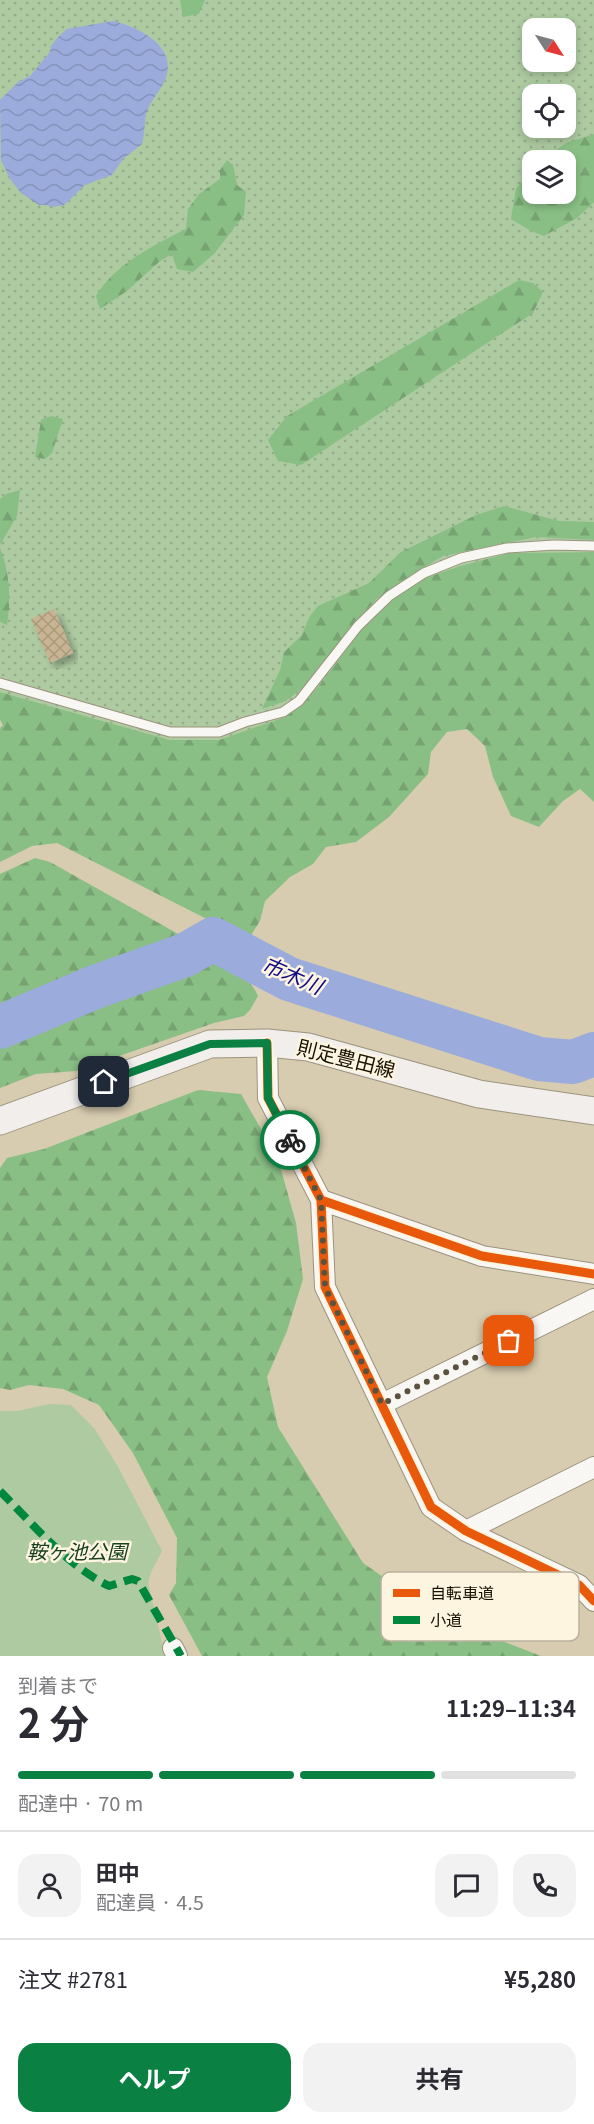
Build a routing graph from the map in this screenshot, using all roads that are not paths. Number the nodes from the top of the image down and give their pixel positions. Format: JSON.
{"nodes":[{"id":1,"x":594,"y":546,"type":"edge"},
{"id":2,"x":0,"y":683,"type":"edge"},
{"id":3,"x":267,"y":1043,"type":"junction"},
{"id":4,"x":594,"y":1111,"type":"edge"},
{"id":5,"x":0,"y":1120,"type":"edge"},
{"id":6,"x":321,"y":1200,"type":"junction"},
{"id":7,"x":594,"y":1274,"type":"edge"},
{"id":8,"x":594,"y":1299,"type":"edge"},
{"id":9,"x":382,"y":1404,"type":"junction"},
{"id":10,"x":594,"y":1467,"type":"edge"},
{"id":11,"x":466,"y":1532,"type":"junction"},
{"id":12,"x":551,"y":1572,"type":"edge"},
{"id":13,"x":579,"y":1585,"type":"edge"},
{"id":14,"x":594,"y":1601,"type":"edge"}],
"edges":[{"from":1,"to":2,"type":"lane"},
{"from":3,"to":4,"type":"main road","name":"則定豊田線"},
{"from":3,"to":5,"type":"main road","name":"則定豊田線"},
{"from":3,"to":6,"type":"street"},
{"from":6,"to":7,"type":"street"},
{"from":6,"to":9,"type":"street"},
{"from":8,"to":9,"type":"street"},
{"from":9,"to":11,"type":"street"},
{"from":10,"to":11,"type":"street"},
{"from":11,"to":12,"type":"street"},
{"from":13,"to":14,"type":"street"}]}
